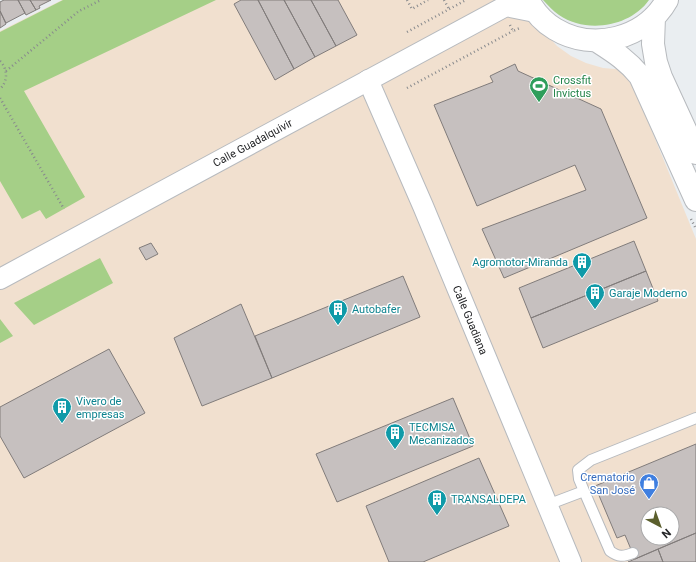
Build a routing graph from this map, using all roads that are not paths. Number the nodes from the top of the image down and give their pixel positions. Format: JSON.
{"nodes":[{"id":1,"x":667,"y":0,"type":"edge"},
{"id":2,"x":508,"y":3,"type":"edge"},
{"id":3,"x":531,"y":6,"type":"edge"},
{"id":4,"x":654,"y":17,"type":"junction"},
{"id":5,"x":597,"y":41,"type":"junction"},
{"id":6,"x":368,"y":80,"type":"junction"},
{"id":7,"x":696,"y":153,"type":"edge"},
{"id":8,"x":696,"y":200,"type":"edge"},
{"id":9,"x":0,"y":279,"type":"edge"},
{"id":10,"x":696,"y":418,"type":"edge"},
{"id":11,"x":584,"y":491,"type":"junction"},
{"id":12,"x":547,"y":505,"type":"junction"},
{"id":13,"x":633,"y":553,"type":"dead end"},
{"id":14,"x":571,"y":562,"type":"edge"}],
"edges":[{"from":1,"to":4,"type":"street"},
{"from":2,"to":3,"type":"street","name":"Calle Guadalquivir"},
{"from":2,"to":6,"type":"street","name":"Calle Guadalquivir"},
{"from":3,"to":5,"type":"street"},
{"from":4,"to":5,"type":"street"},
{"from":4,"to":7,"type":"street"},
{"from":5,"to":8,"type":"street"},
{"from":6,"to":9,"type":"street","name":"Calle Guadalquivir"},
{"from":6,"to":12,"type":"street","name":"Calle Guadiana"},
{"from":10,"to":11,"type":"lane"},
{"from":11,"to":12,"type":"lane"},
{"from":11,"to":13,"type":"lane"},
{"from":12,"to":14,"type":"street","name":"Calle Guadiana"}]}
